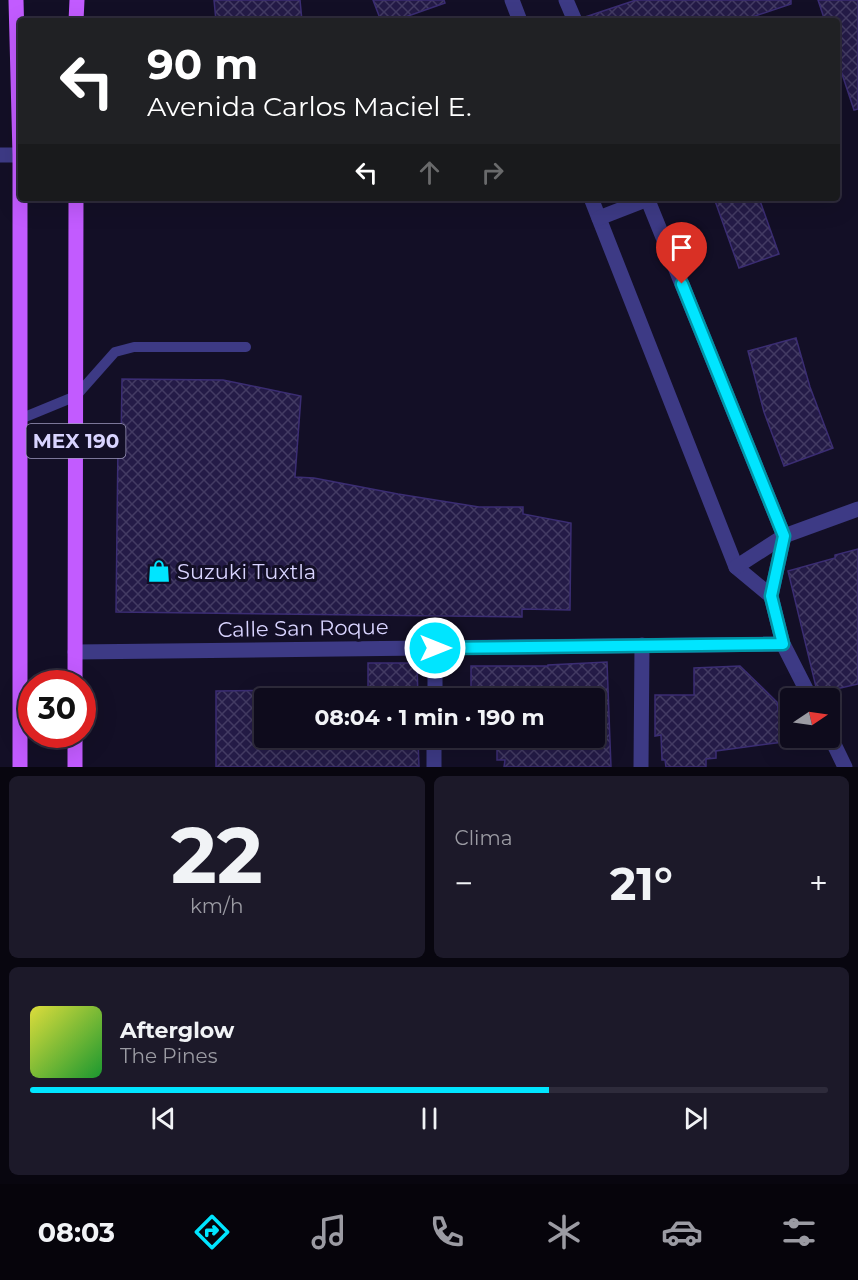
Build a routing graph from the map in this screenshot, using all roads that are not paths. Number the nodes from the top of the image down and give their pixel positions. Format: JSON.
{"nodes":[{"id":1,"x":16,"y":0,"type":"edge"},
{"id":2,"x":76,"y":0,"type":"edge"},
{"id":3,"x":87,"y":0,"type":"edge"},
{"id":4,"x":512,"y":0,"type":"edge"},
{"id":5,"x":566,"y":0,"type":"edge"},
{"id":6,"x":76,"y":18,"type":"edge"},
{"id":7,"x":519,"y":18,"type":"edge"},
{"id":8,"x":574,"y":18,"type":"edge"},
{"id":9,"x":18,"y":78,"type":"edge"},
{"id":10,"x":0,"y":155,"type":"edge"},
{"id":11,"x":18,"y":155,"type":"edge"},
{"id":12,"x":20,"y":201,"type":"edge"},
{"id":13,"x":76,"y":201,"type":"edge"},
{"id":14,"x":592,"y":201,"type":"edge"},
{"id":15,"x":643,"y":201,"type":"edge"},
{"id":16,"x":649,"y":201,"type":"edge"},
{"id":17,"x":599,"y":218,"type":"junction"},
{"id":18,"x":246,"y":347,"type":"dead end"},
{"id":19,"x":76,"y":396,"type":"junction"},
{"id":20,"x":20,"y":419,"type":"junction"},
{"id":21,"x":858,"y":509,"type":"edge"},
{"id":22,"x":784,"y":536,"type":"junction"},
{"id":23,"x":736,"y":567,"type":"junction"},
{"id":24,"x":771,"y":596,"type":"junction"},
{"id":25,"x":783,"y":644,"type":"junction"},
{"id":26,"x":642,"y":645,"type":"junction"},
{"id":27,"x":435,"y":648,"type":"junction"},
{"id":28,"x":75,"y":652,"type":"junction"},
{"id":29,"x":75,"y":670,"type":"edge"},
{"id":30,"x":435,"y":688,"type":"edge"},
{"id":31,"x":805,"y":688,"type":"edge"},
{"id":32,"x":75,"y":748,"type":"edge"},
{"id":33,"x":434,"y":748,"type":"edge"},
{"id":34,"x":836,"y":748,"type":"edge"},
{"id":35,"x":20,"y":767,"type":"edge"},
{"id":36,"x":75,"y":767,"type":"edge"},
{"id":37,"x":434,"y":767,"type":"edge"},
{"id":38,"x":641,"y":767,"type":"edge"},
{"id":39,"x":845,"y":767,"type":"edge"}],
"edges":[{"from":1,"to":9,"type":"main road","number":"MEX 190"},
{"from":2,"to":3,"type":"lane"},
{"from":2,"to":6,"type":"main road"},
{"from":4,"to":7,"type":"street"},
{"from":5,"to":8,"type":"street"},
{"from":10,"to":11,"type":"street"},
{"from":12,"to":20,"type":"main road","number":"MEX 190"},
{"from":13,"to":19,"type":"main road","number":"MEX 190"},
{"from":14,"to":17,"type":"street"},
{"from":15,"to":17,"type":"street"},
{"from":16,"to":22,"type":"street"},
{"from":17,"to":23,"type":"street"},
{"from":18,"to":19,"type":"lane"},
{"from":19,"to":20,"type":"lane"},
{"from":19,"to":28,"type":"main road","number":"MEX 190"},
{"from":20,"to":35,"type":"main road","number":"MEX 190"},
{"from":21,"to":22,"type":"street"},
{"from":22,"to":23,"type":"street"},
{"from":22,"to":24,"type":"street"},
{"from":23,"to":24,"type":"street"},
{"from":24,"to":25,"type":"street"},
{"from":25,"to":26,"type":"street","name":"Calle San Roque"},
{"from":25,"to":31,"type":"street"},
{"from":26,"to":27,"type":"street","name":"Calle San Roque"},
{"from":26,"to":38,"type":"street"},
{"from":27,"to":28,"type":"street","name":"Calle San Roque"},
{"from":27,"to":30,"type":"street"},
{"from":28,"to":29,"type":"main road","number":"MEX 190"},
{"from":32,"to":36,"type":"main road"},
{"from":33,"to":37,"type":"street"},
{"from":34,"to":39,"type":"street"}]}
